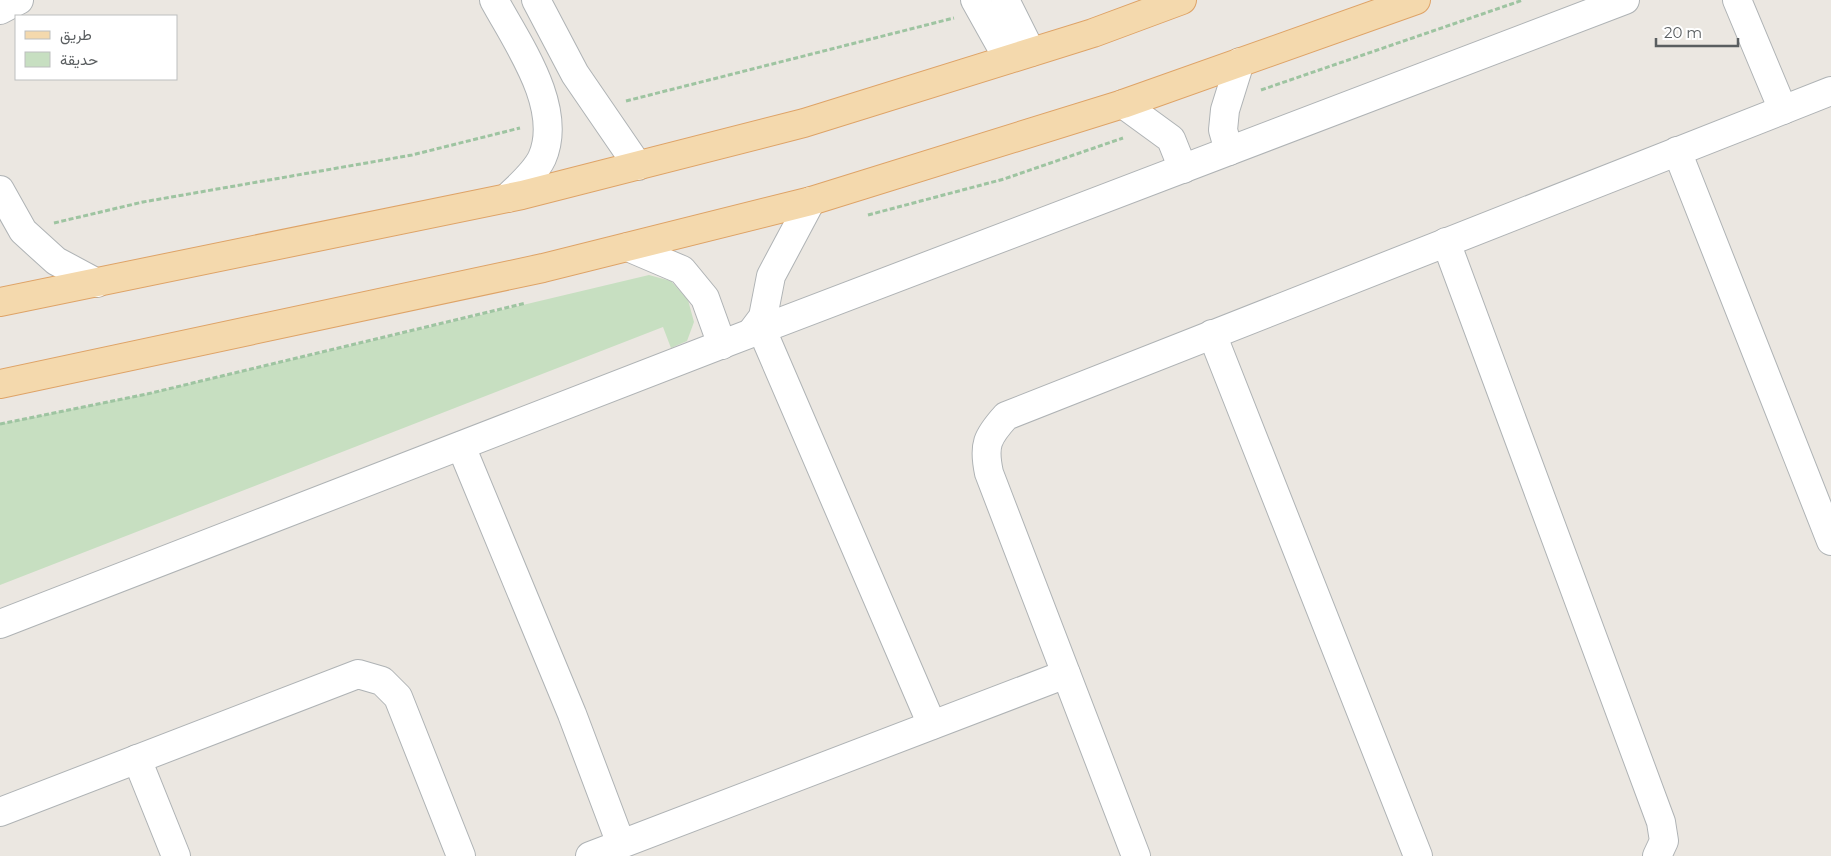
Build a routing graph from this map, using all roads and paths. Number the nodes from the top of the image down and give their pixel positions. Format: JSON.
{"nodes":[{"id":1,"x":18,"y":0,"type":"edge"},
{"id":2,"x":494,"y":0,"type":"edge"},
{"id":3,"x":536,"y":0,"type":"edge"},
{"id":4,"x":1182,"y":0,"type":"edge"},
{"id":5,"x":1416,"y":0,"type":"edge"},
{"id":6,"x":1625,"y":0,"type":"edge"},
{"id":7,"x":1737,"y":0,"type":"edge"},
{"id":8,"x":987,"y":3,"type":"edge"},
{"id":9,"x":0,"y":10,"type":"edge"},
{"id":10,"x":1020,"y":56,"type":"junction"},
{"id":11,"x":1240,"y":62,"type":"junction"},
{"id":12,"x":1831,"y":91,"type":"edge"},
{"id":13,"x":1123,"y":104,"type":"junction"},
{"id":14,"x":598,"y":108,"type":"junction"},
{"id":15,"x":1783,"y":110,"type":"junction"},
{"id":16,"x":546,"y":121,"type":"junction"},
{"id":17,"x":1229,"y":151,"type":"junction"},
{"id":18,"x":1677,"y":151,"type":"junction"},
{"id":19,"x":638,"y":166,"type":"junction"},
{"id":20,"x":1183,"y":168,"type":"junction"},
{"id":21,"x":0,"y":190,"type":"edge"},
{"id":22,"x":507,"y":198,"type":"junction"},
{"id":23,"x":811,"y":201,"type":"junction"},
{"id":24,"x":23,"y":231,"type":"junction"},
{"id":25,"x":1446,"y":242,"type":"junction"},
{"id":26,"x":628,"y":247,"type":"junction"},
{"id":27,"x":97,"y":282,"type":"junction"},
{"id":28,"x":0,"y":302,"type":"edge"},
{"id":29,"x":756,"y":331,"type":"junction"},
{"id":30,"x":1212,"y":334,"type":"junction"},
{"id":31,"x":722,"y":344,"type":"junction"},
{"id":32,"x":0,"y":384,"type":"edge"},
{"id":33,"x":461,"y":446,"type":"junction"},
{"id":34,"x":1831,"y":541,"type":"edge"},
{"id":35,"x":0,"y":624,"type":"edge"},
{"id":36,"x":1066,"y":674,"type":"junction"},
{"id":37,"x":932,"y":725,"type":"junction"},
{"id":38,"x":137,"y":759,"type":"junction"},
{"id":39,"x":0,"y":812,"type":"edge"},
{"id":40,"x":620,"y":844,"type":"junction"},
{"id":41,"x":176,"y":856,"type":"edge"},
{"id":42,"x":461,"y":856,"type":"edge"},
{"id":43,"x":590,"y":856,"type":"edge"},
{"id":44,"x":1136,"y":856,"type":"edge"},
{"id":45,"x":1418,"y":856,"type":"edge"},
{"id":46,"x":1657,"y":856,"type":"edge"}],
"edges":[{"from":1,"to":9,"type":"street"},
{"from":2,"to":16,"type":"street"},
{"from":3,"to":14,"type":"street"},
{"from":4,"to":10,"type":"main road"},
{"from":5,"to":11,"type":"main road"},
{"from":6,"to":17,"type":"street"},
{"from":7,"to":15,"type":"street"},
{"from":8,"to":10,"type":"street"},
{"from":8,"to":14,"type":"path"},
{"from":10,"to":19,"type":"main road"},
{"from":11,"to":13,"type":"main road"},
{"from":11,"to":17,"type":"street"},
{"from":12,"to":15,"type":"street"},
{"from":13,"to":20,"type":"street"},
{"from":13,"to":23,"type":"main road"},
{"from":14,"to":19,"type":"street"},
{"from":15,"to":18,"type":"street"},
{"from":16,"to":22,"type":"street"},
{"from":16,"to":24,"type":"path"},
{"from":17,"to":20,"type":"street"},
{"from":18,"to":25,"type":"street"},
{"from":18,"to":34,"type":"street"},
{"from":19,"to":22,"type":"main road"},
{"from":20,"to":29,"type":"street"},
{"from":21,"to":24,"type":"street"},
{"from":22,"to":27,"type":"main road"},
{"from":23,"to":26,"type":"main road"},
{"from":23,"to":29,"type":"street"},
{"from":24,"to":27,"type":"street"},
{"from":25,"to":30,"type":"street"},
{"from":25,"to":46,"type":"street"},
{"from":26,"to":31,"type":"street"},
{"from":26,"to":32,"type":"main road"},
{"from":27,"to":28,"type":"main road"},
{"from":29,"to":31,"type":"street"},
{"from":29,"to":37,"type":"street"},
{"from":30,"to":36,"type":"street"},
{"from":30,"to":45,"type":"street"},
{"from":31,"to":33,"type":"street"},
{"from":33,"to":35,"type":"street"},
{"from":33,"to":40,"type":"street"},
{"from":36,"to":37,"type":"street"},
{"from":36,"to":44,"type":"street"},
{"from":37,"to":40,"type":"street"},
{"from":38,"to":39,"type":"street"},
{"from":38,"to":41,"type":"street"},
{"from":38,"to":42,"type":"street"},
{"from":40,"to":43,"type":"street"}]}
